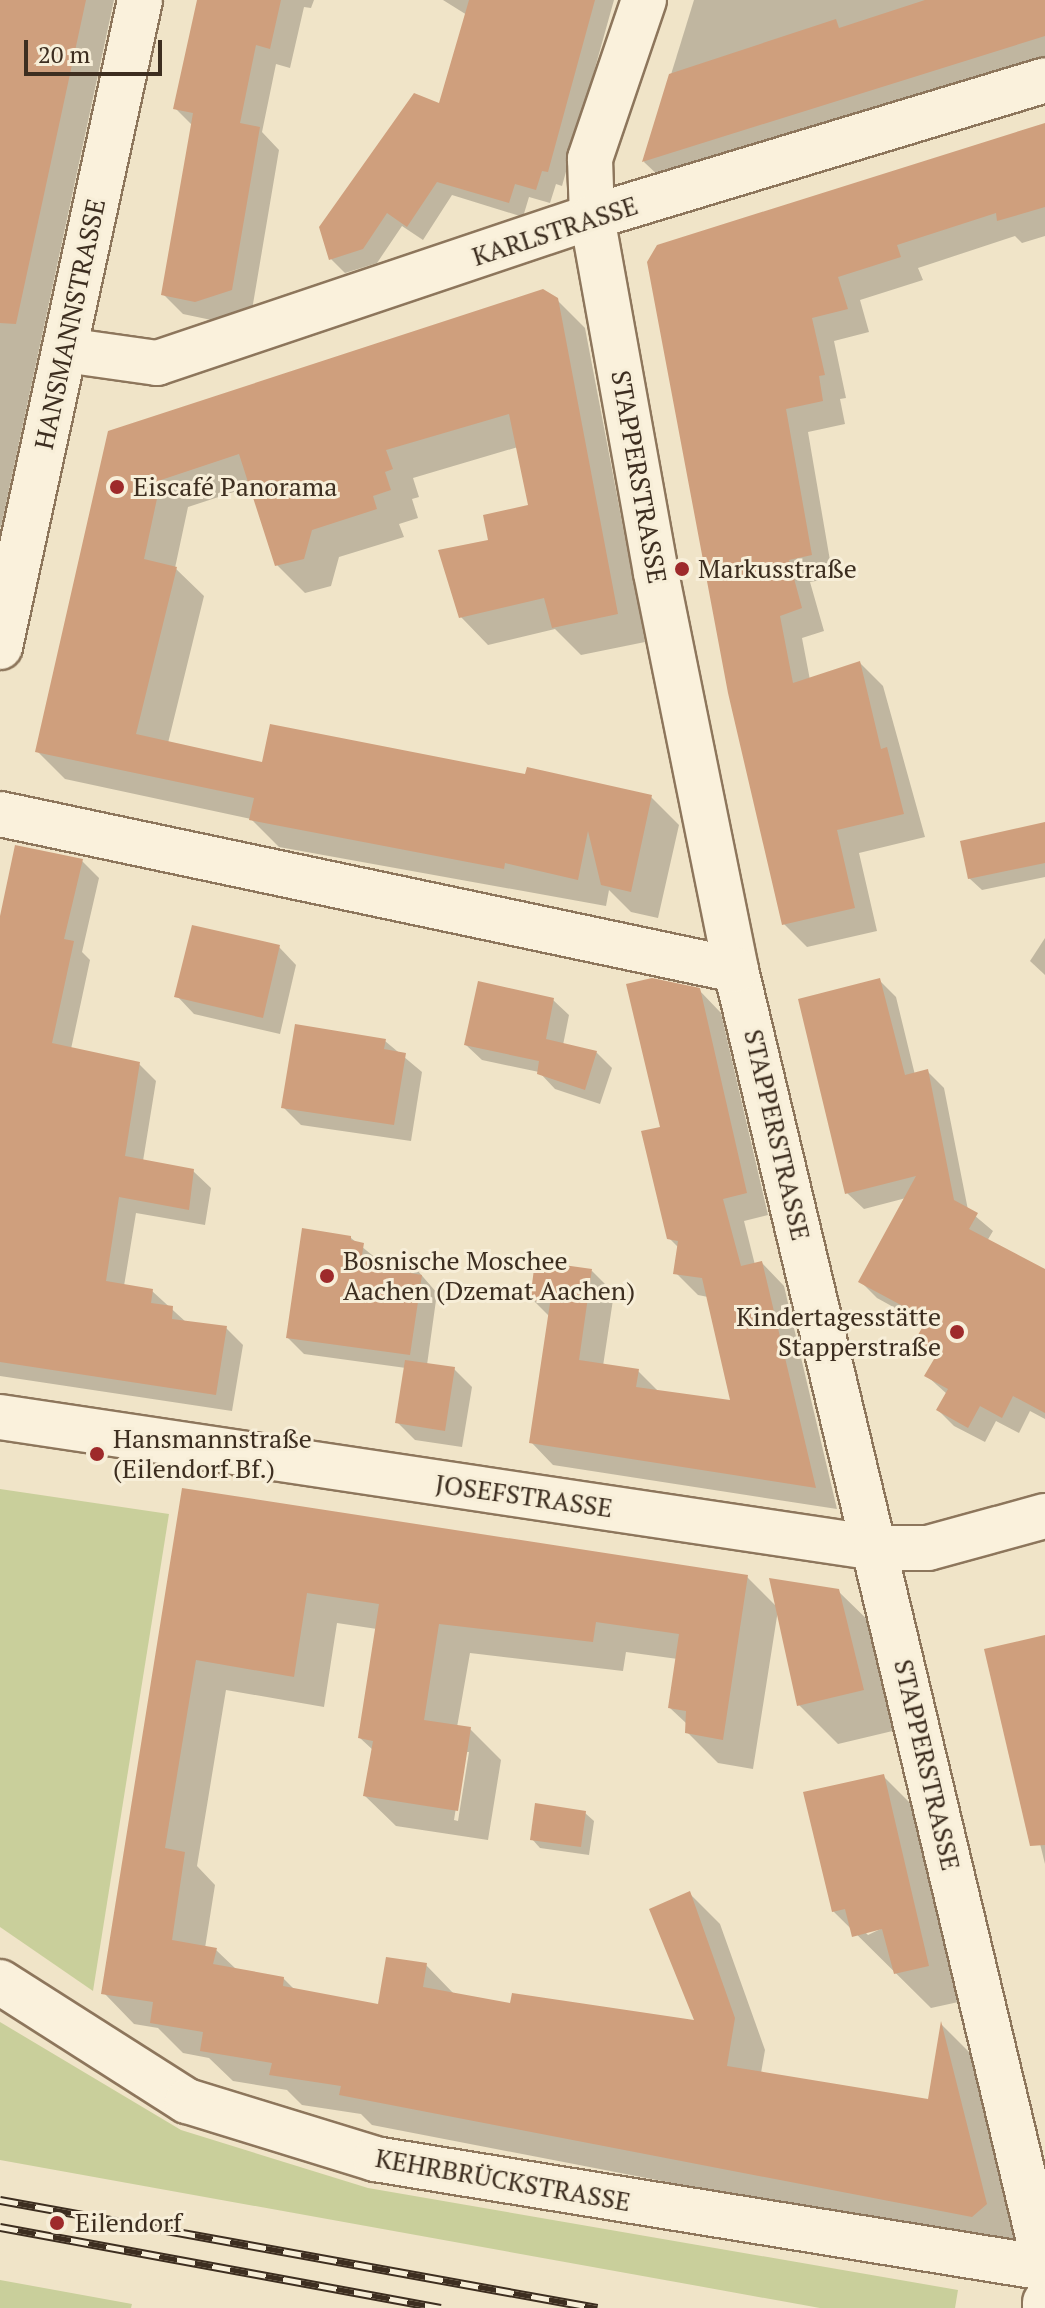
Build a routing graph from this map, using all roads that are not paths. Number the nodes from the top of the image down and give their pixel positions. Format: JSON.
{"nodes":[{"id":1,"x":140,"y":0,"type":"edge"},
{"id":2,"x":644,"y":0,"type":"edge"},
{"id":3,"x":1045,"y":80,"type":"edge"},
{"id":4,"x":592,"y":217,"type":"junction"},
{"id":5,"x":65,"y":350,"type":"junction"},
{"id":6,"x":0,"y":647,"type":"edge"},
{"id":7,"x":0,"y":814,"type":"edge"},
{"id":8,"x":736,"y":970,"type":"junction"},
{"id":9,"x":0,"y":1417,"type":"edge"},
{"id":10,"x":1045,"y":1516,"type":"edge"},
{"id":11,"x":876,"y":1548,"type":"junction"},
{"id":12,"x":0,"y":1982,"type":"edge"},
{"id":13,"x":1045,"y":2267,"type":"edge"}],
"edges":[{"from":1,"to":5,"type":"street","name":"HANSMANNSTRASSE"},
{"from":2,"to":4,"type":"street","name":"STAPPERSTRASSE"},
{"from":3,"to":4,"type":"street","name":"KARLSTRASSE"},
{"from":4,"to":5,"type":"street","name":"KARLSTRASSE"},
{"from":4,"to":8,"type":"street","name":"STAPPERSTRASSE"},
{"from":5,"to":6,"type":"street","name":"HANSMANNSTRASSE"},
{"from":7,"to":8,"type":"street"},
{"from":8,"to":11,"type":"street","name":"STAPPERSTRASSE"},
{"from":9,"to":11,"type":"street","name":"JOSEFSTRASSE"},
{"from":10,"to":11,"type":"street","name":"JOSEFSTRASSE"},
{"from":11,"to":13,"type":"street","name":"STAPPERSTRASSE"},
{"from":12,"to":13,"type":"street","name":"KEHRBRÜCKSTRASSE"}]}
